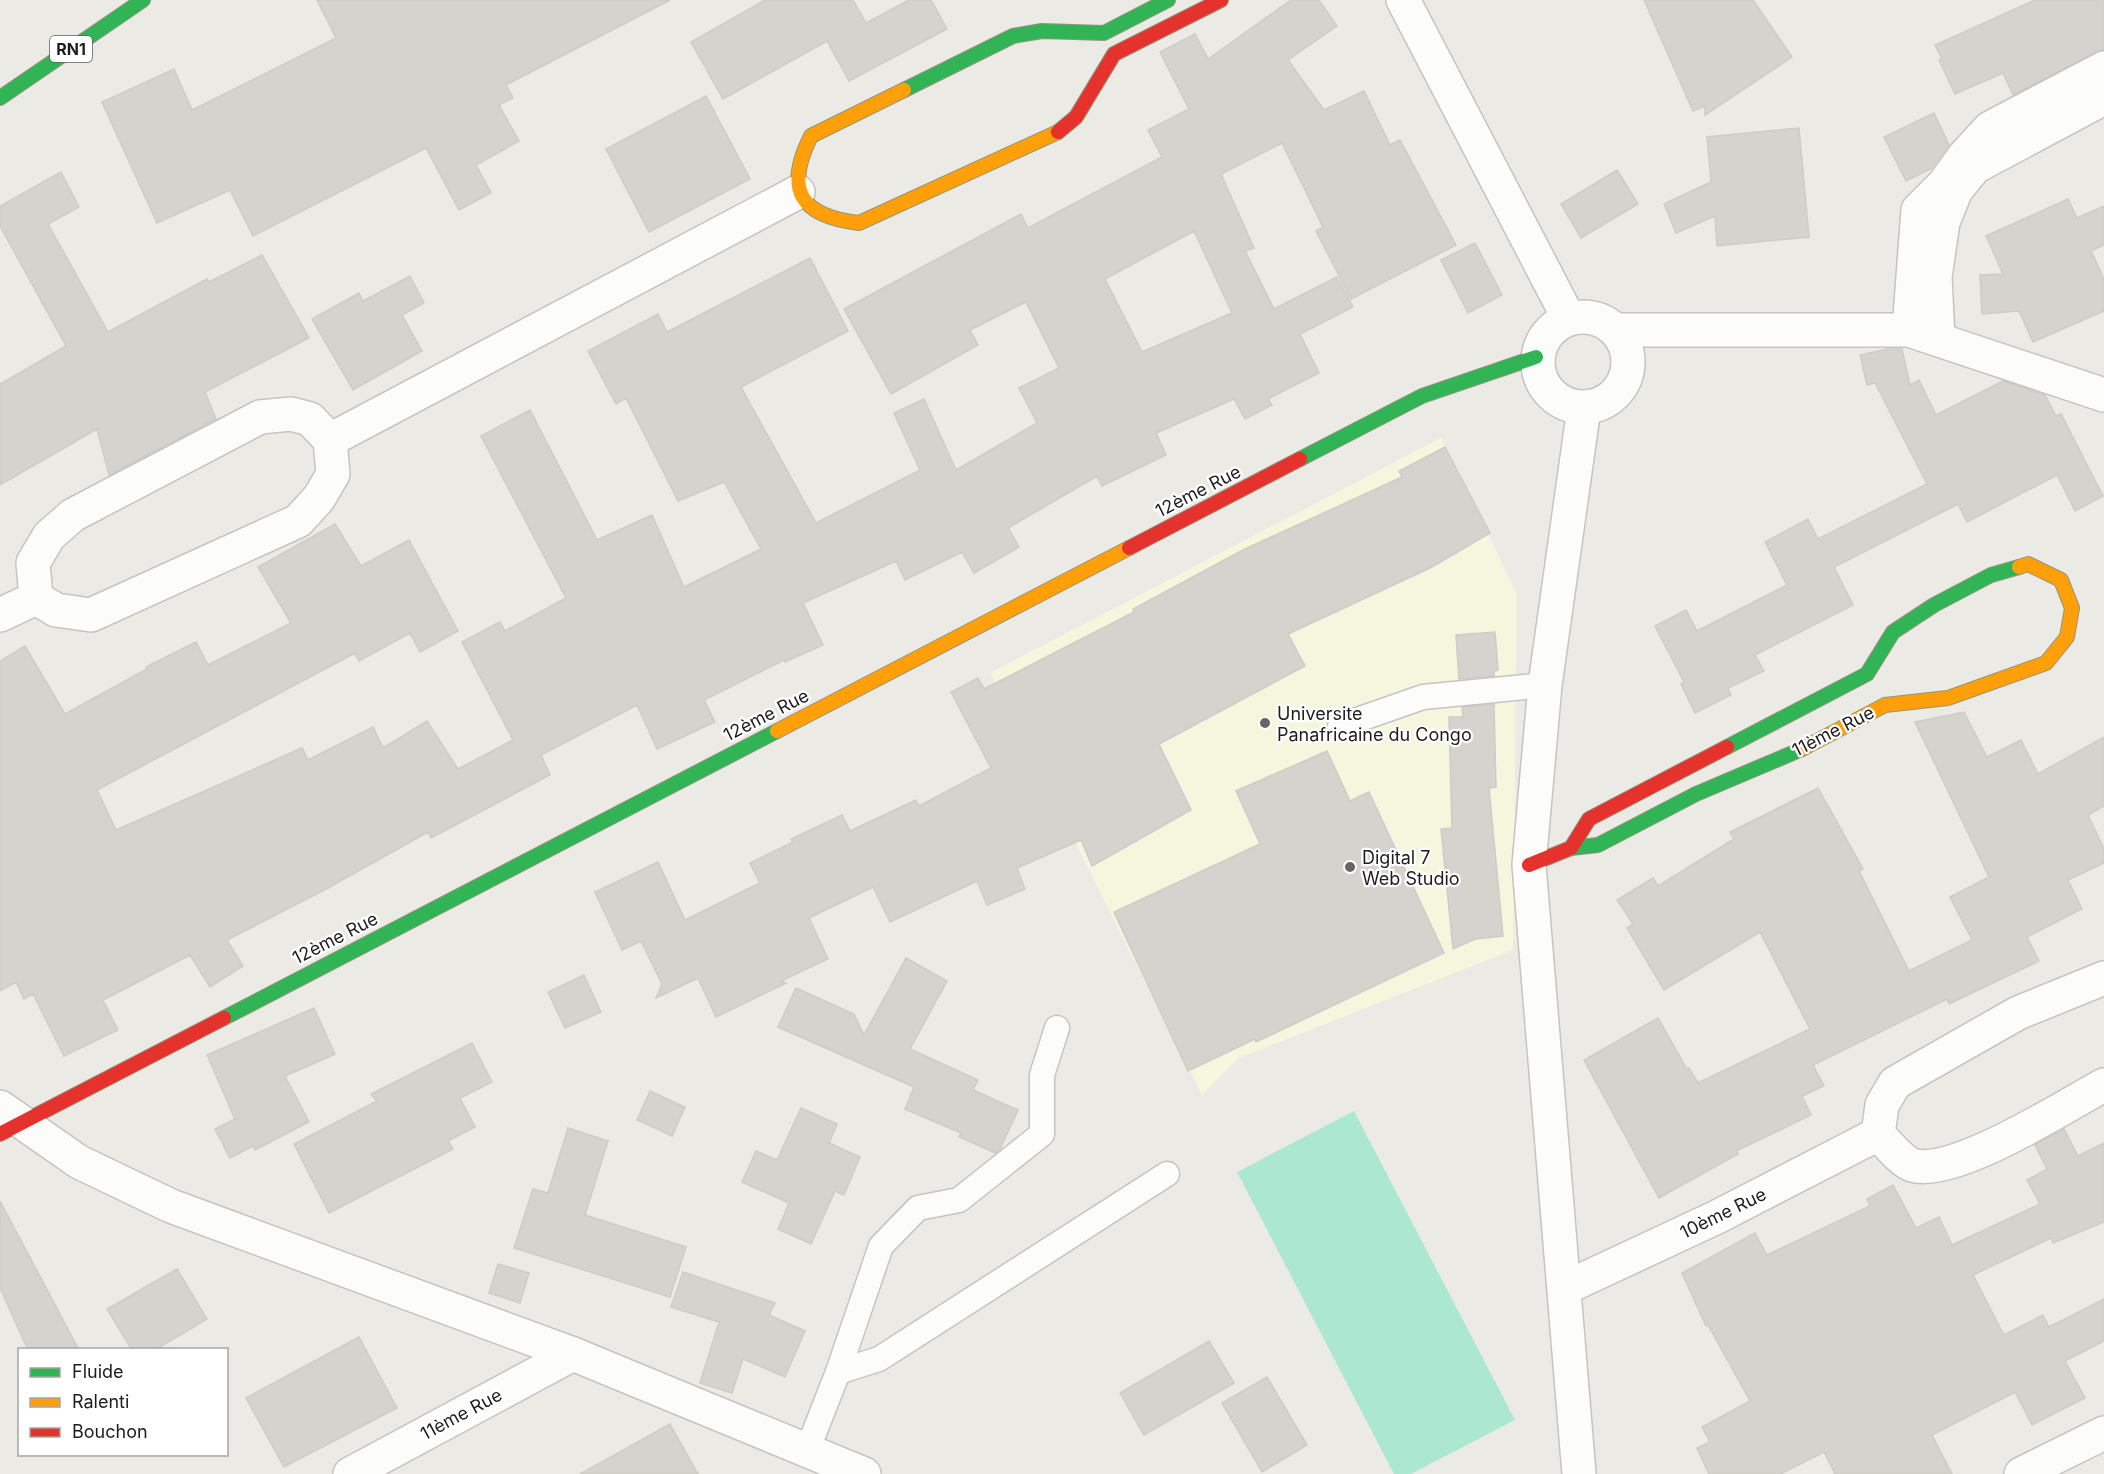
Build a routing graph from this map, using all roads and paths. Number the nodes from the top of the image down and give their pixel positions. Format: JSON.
{"nodes":[{"id":1,"x":143,"y":0,"type":"edge"},
{"id":2,"x":1168,"y":0,"type":"edge"},
{"id":3,"x":1221,"y":0,"type":"edge"},
{"id":4,"x":1403,"y":0,"type":"edge"},
{"id":5,"x":1109,"y":43,"type":"junction"},
{"id":6,"x":2104,"y":68,"type":"edge"},
{"id":7,"x":0,"y":98,"type":"edge"},
{"id":8,"x":2104,"y":98,"type":"edge"},
{"id":9,"x":798,"y":192,"type":"junction"},
{"id":10,"x":1568,"y":317,"type":"junction"},
{"id":11,"x":1618,"y":330,"type":"junction"},
{"id":12,"x":1924,"y":334,"type":"junction"},
{"id":13,"x":1536,"y":357,"type":"junction"},
{"id":14,"x":2104,"y":395,"type":"edge"},
{"id":15,"x":1584,"y":408,"type":"junction"},
{"id":16,"x":330,"y":440,"type":"junction"},
{"id":17,"x":36,"y":598,"type":"junction"},
{"id":18,"x":0,"y":615,"type":"edge"},
{"id":19,"x":1867,"y":674,"type":"junction"},
{"id":20,"x":1545,"y":685,"type":"junction"},
{"id":21,"x":1886,"y":705,"type":"junction"},
{"id":22,"x":1340,"y":726,"type":"dead end"},
{"id":23,"x":1571,"y":848,"type":"junction"},
{"id":24,"x":1529,"y":865,"type":"junction"},
{"id":25,"x":2104,"y":978,"type":"edge"},
{"id":26,"x":1057,"y":1028,"type":"dead end"},
{"id":27,"x":2104,"y":1085,"type":"edge"},
{"id":28,"x":7,"y":1121,"type":"edge"},
{"id":29,"x":1878,"y":1134,"type":"junction"},
{"id":30,"x":1167,"y":1174,"type":"dead end"},
{"id":31,"x":1565,"y":1288,"type":"junction"},
{"id":32,"x":573,"y":1354,"type":"junction"},
{"id":33,"x":838,"y":1372,"type":"junction"},
{"id":34,"x":2104,"y":1433,"type":"edge"},
{"id":35,"x":807,"y":1451,"type":"junction"},
{"id":36,"x":350,"y":1474,"type":"edge"},
{"id":37,"x":864,"y":1474,"type":"edge"},
{"id":38,"x":1579,"y":1474,"type":"edge"},
{"id":39,"x":2021,"y":1474,"type":"edge"}],
"edges":[{"from":1,"to":7,"type":"main road","number":"RN1"},
{"from":2,"to":5,"type":"main road"},
{"from":3,"to":5,"type":"main road"},
{"from":4,"to":10,"type":"street"},
{"from":5,"to":9,"type":"main road"},
{"from":5,"to":9,"type":"main road"},
{"from":6,"to":12,"type":"street"},
{"from":8,"to":12,"type":"street"},
{"from":9,"to":16,"type":"street"},
{"from":10,"to":11,"type":"street"},
{"from":10,"to":13,"type":"street"},
{"from":11,"to":12,"type":"street"},
{"from":11,"to":15,"type":"street"},
{"from":12,"to":14,"type":"street"},
{"from":13,"to":15,"type":"street"},
{"from":13,"to":28,"type":"main road","name":"12ème Rue"},
{"from":15,"to":20,"type":"street"},
{"from":16,"to":17,"type":"street"},
{"from":16,"to":17,"type":"street"},
{"from":17,"to":18,"type":"street"},
{"from":19,"to":21,"type":"street"},
{"from":19,"to":21,"type":"main road","name":"11ème Rue"},
{"from":19,"to":23,"type":"main road"},
{"from":20,"to":22,"type":"lane"},
{"from":20,"to":24,"type":"street"},
{"from":21,"to":23,"type":"main road","name":"11ème Rue"},
{"from":23,"to":24,"type":"main road","name":"11ème Rue"},
{"from":24,"to":31,"type":"street"},
{"from":25,"to":29,"type":"street"},
{"from":26,"to":33,"type":"lane"},
{"from":27,"to":29,"type":"street"},
{"from":28,"to":32,"type":"street"},
{"from":29,"to":31,"type":"street","name":"10ème Rue"},
{"from":30,"to":33,"type":"lane"},
{"from":31,"to":38,"type":"street"},
{"from":32,"to":35,"type":"street"},
{"from":32,"to":36,"type":"street","name":"11ème Rue"},
{"from":33,"to":35,"type":"lane"},
{"from":34,"to":39,"type":"street"},
{"from":35,"to":37,"type":"street"}]}
